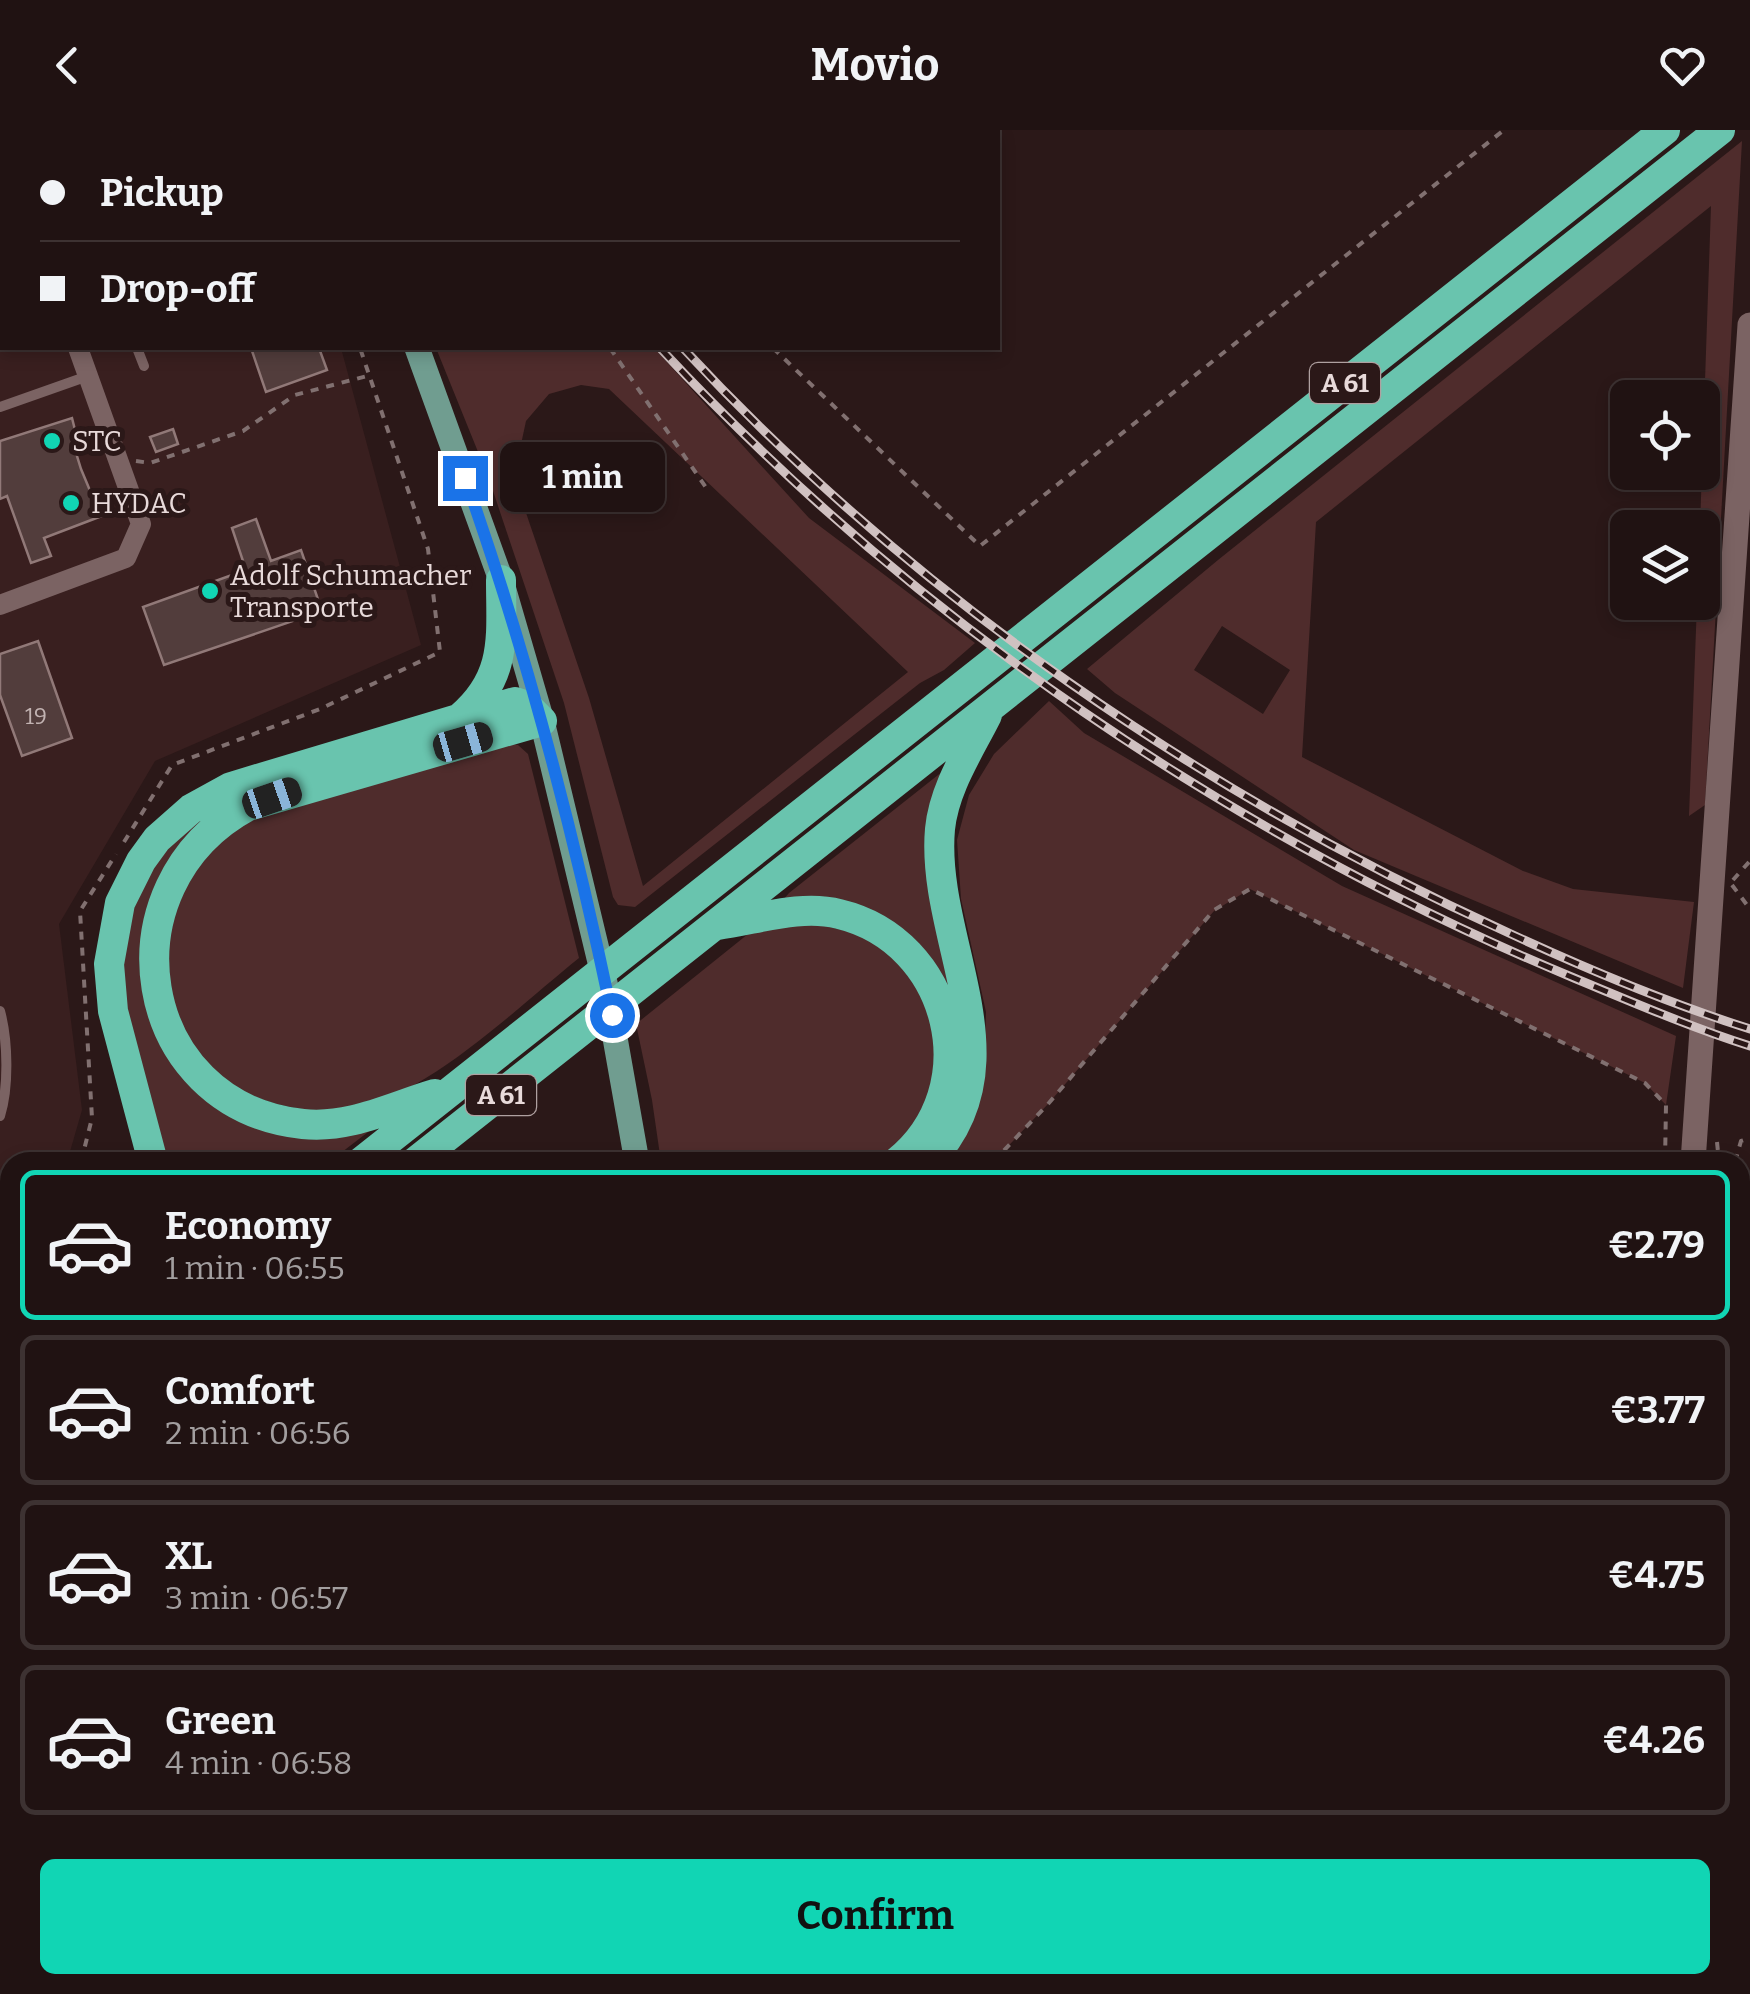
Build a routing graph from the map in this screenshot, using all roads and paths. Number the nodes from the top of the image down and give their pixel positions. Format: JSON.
{"nodes":[{"id":1,"x":1504,"y":130,"type":"edge"},
{"id":2,"x":1665,"y":130,"type":"edge"},
{"id":3,"x":1720,"y":130,"type":"edge"},
{"id":4,"x":1750,"y":325,"type":"edge"},
{"id":5,"x":79,"y":350,"type":"edge"},
{"id":6,"x":138,"y":350,"type":"edge"},
{"id":7,"x":361,"y":350,"type":"edge"},
{"id":8,"x":418,"y":350,"type":"edge"},
{"id":9,"x":611,"y":350,"type":"edge"},
{"id":10,"x":776,"y":350,"type":"edge"},
{"id":11,"x":144,"y":366,"type":"dead end"},
{"id":12,"x":370,"y":375,"type":"junction"},
{"id":13,"x":88,"y":376,"type":"junction"},
{"id":14,"x":0,"y":406,"type":"edge"},
{"id":15,"x":116,"y":458,"type":"junction"},
{"id":16,"x":707,"y":489,"type":"dead end"},
{"id":17,"x":501,"y":580,"type":"junction"},
{"id":18,"x":0,"y":605,"type":"edge"},
{"id":19,"x":991,"y":706,"type":"junction"},
{"id":20,"x":459,"y":718,"type":"junction"},
{"id":21,"x":542,"y":720,"type":"junction"},
{"id":22,"x":1750,"y":856,"type":"edge"},
{"id":23,"x":1730,"y":882,"type":"dead end"},
{"id":24,"x":714,"y":926,"type":"junction"},
{"id":25,"x":0,"y":1011,"type":"edge"},
{"id":26,"x":454,"y":1089,"type":"junction"},
{"id":27,"x":0,"y":1116,"type":"edge"},
{"id":28,"x":84,"y":1152,"type":"edge"},
{"id":29,"x":150,"y":1152,"type":"edge"},
{"id":30,"x":374,"y":1152,"type":"edge"},
{"id":31,"x":428,"y":1152,"type":"edge"},
{"id":32,"x":635,"y":1152,"type":"edge"},
{"id":33,"x":908,"y":1152,"type":"edge"},
{"id":34,"x":936,"y":1152,"type":"edge"},
{"id":35,"x":1002,"y":1152,"type":"edge"},
{"id":36,"x":1665,"y":1152,"type":"edge"},
{"id":37,"x":1694,"y":1152,"type":"edge"}],
"edges":[{"from":1,"to":10,"type":"path"},
{"from":2,"to":26,"type":"highway","number":"A 61"},
{"from":3,"to":19,"type":"highway","number":"A 61"},
{"from":4,"to":37,"type":"street"},
{"from":5,"to":13,"type":"street"},
{"from":6,"to":11,"type":"lane"},
{"from":7,"to":12,"type":"path"},
{"from":8,"to":17,"type":"main road"},
{"from":9,"to":16,"type":"path"},
{"from":12,"to":15,"type":"path"},
{"from":12,"to":28,"type":"path"},
{"from":13,"to":14,"type":"lane"},
{"from":13,"to":15,"type":"street"},
{"from":15,"to":18,"type":"street"},
{"from":17,"to":20,"type":"highway"},
{"from":17,"to":21,"type":"main road"},
{"from":19,"to":24,"type":"highway","number":"A 61"},
{"from":19,"to":34,"type":"highway"},
{"from":20,"to":21,"type":"highway"},
{"from":20,"to":29,"type":"highway"},
{"from":21,"to":26,"type":"highway"},
{"from":21,"to":32,"type":"main road"},
{"from":22,"to":23,"type":"path"},
{"from":24,"to":31,"type":"highway","number":"A 61"},
{"from":24,"to":33,"type":"highway"},
{"from":25,"to":27,"type":"lane"},
{"from":26,"to":30,"type":"highway","number":"A 61"},
{"from":35,"to":36,"type":"path"}]}
